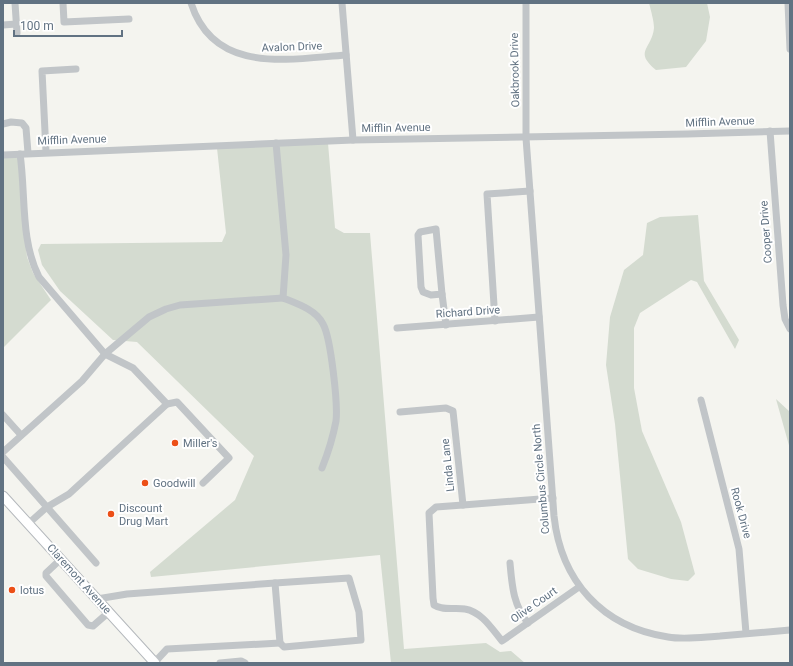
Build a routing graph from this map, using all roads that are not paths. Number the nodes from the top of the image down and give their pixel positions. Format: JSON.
{"nodes":[{"id":1,"x":15,"y":3,"type":"edge"},
{"id":2,"x":63,"y":3,"type":"edge"},
{"id":3,"x":191,"y":3,"type":"edge"},
{"id":4,"x":342,"y":3,"type":"edge"},
{"id":5,"x":526,"y":3,"type":"edge"},
{"id":6,"x":788,"y":3,"type":"edge"},
{"id":7,"x":129,"y":19,"type":"dead end"},
{"id":8,"x":16,"y":24,"type":"junction"},
{"id":9,"x":3,"y":25,"type":"edge"},
{"id":10,"x":17,"y":33,"type":"dead end"},
{"id":11,"x":790,"y":49,"type":"edge"},
{"id":12,"x":346,"y":55,"type":"junction"},
{"id":13,"x":76,"y":68,"type":"dead end"},
{"id":14,"x":3,"y":124,"type":"edge"},
{"id":15,"x":790,"y":131,"type":"edge"},
{"id":16,"x":770,"y":132,"type":"junction"},
{"id":17,"x":526,"y":138,"type":"junction"},
{"id":18,"x":352,"y":140,"type":"junction"},
{"id":19,"x":276,"y":143,"type":"junction"},
{"id":20,"x":46,"y":152,"type":"junction"},
{"id":21,"x":24,"y":153,"type":"junction"},
{"id":22,"x":3,"y":154,"type":"edge"},
{"id":23,"x":530,"y":191,"type":"junction"},
{"id":24,"x":442,"y":294,"type":"junction"},
{"id":25,"x":283,"y":298,"type":"junction"},
{"id":26,"x":539,"y":317,"type":"junction"},
{"id":27,"x":495,"y":321,"type":"junction"},
{"id":28,"x":446,"y":325,"type":"junction"},
{"id":29,"x":397,"y":328,"type":"dead end"},
{"id":30,"x":790,"y":329,"type":"edge"},
{"id":31,"x":105,"y":354,"type":"junction"},
{"id":32,"x":701,"y":400,"type":"dead end"},
{"id":33,"x":167,"y":404,"type":"junction"},
{"id":34,"x":400,"y":412,"type":"dead end"},
{"id":35,"x":3,"y":415,"type":"edge"},
{"id":36,"x":21,"y":435,"type":"junction"},
{"id":37,"x":3,"y":452,"type":"edge"},
{"id":38,"x":3,"y":457,"type":"edge"},
{"id":39,"x":322,"y":468,"type":"dead end"},
{"id":40,"x":202,"y":483,"type":"dead end"},
{"id":41,"x":3,"y":496,"type":"edge"},
{"id":42,"x":553,"y":498,"type":"junction"},
{"id":43,"x":463,"y":505,"type":"junction"},
{"id":44,"x":47,"y":507,"type":"junction"},
{"id":45,"x":28,"y":524,"type":"junction"},
{"id":46,"x":61,"y":559,"type":"junction"},
{"id":47,"x":510,"y":562,"type":"dead end"},
{"id":48,"x":96,"y":563,"type":"dead end"},
{"id":49,"x":275,"y":583,"type":"junction"},
{"id":50,"x":579,"y":587,"type":"junction"},
{"id":51,"x":97,"y":599,"type":"junction"},
{"id":52,"x":109,"y":612,"type":"junction"},
{"id":53,"x":528,"y":623,"type":"junction"},
{"id":54,"x":790,"y":630,"type":"edge"},
{"id":55,"x":746,"y":634,"type":"junction"},
{"id":56,"x":280,"y":643,"type":"junction"},
{"id":57,"x":155,"y":663,"type":"edge"},
{"id":58,"x":220,"y":663,"type":"edge"},
{"id":59,"x":245,"y":663,"type":"edge"}],
"edges":[{"from":1,"to":8,"type":"street"},
{"from":2,"to":7,"type":"street"},
{"from":3,"to":12,"type":"street","name":"Avalon Drive"},
{"from":4,"to":12,"type":"street"},
{"from":5,"to":17,"type":"street","name":"Oakbrook Drive"},
{"from":6,"to":11,"type":"street"},
{"from":8,"to":9,"type":"street"},
{"from":8,"to":10,"type":"street"},
{"from":12,"to":18,"type":"street"},
{"from":13,"to":20,"type":"street"},
{"from":14,"to":21,"type":"street"},
{"from":15,"to":16,"type":"street","name":"Mifflin Avenue"},
{"from":16,"to":17,"type":"street","name":"Mifflin Avenue"},
{"from":16,"to":30,"type":"street","name":"Cooper Drive"},
{"from":17,"to":18,"type":"street","name":"Mifflin Avenue"},
{"from":17,"to":23,"type":"street","name":"Columbus Circle North"},
{"from":18,"to":19,"type":"street","name":"Mifflin Avenue"},
{"from":19,"to":20,"type":"street","name":"Mifflin Avenue"},
{"from":19,"to":25,"type":"street"},
{"from":20,"to":21,"type":"street","name":"Mifflin Avenue"},
{"from":21,"to":22,"type":"street","name":"Mifflin Avenue"},
{"from":21,"to":31,"type":"street"},
{"from":23,"to":26,"type":"street","name":"Columbus Circle North"},
{"from":23,"to":27,"type":"street"},
{"from":24,"to":24,"type":"street"},
{"from":24,"to":28,"type":"street"},
{"from":25,"to":31,"type":"street"},
{"from":25,"to":39,"type":"street"},
{"from":26,"to":27,"type":"street","name":"Richard Drive"},
{"from":26,"to":42,"type":"street","name":"Columbus Circle North"},
{"from":27,"to":28,"type":"street","name":"Richard Drive"},
{"from":28,"to":29,"type":"street","name":"Richard Drive"},
{"from":31,"to":33,"type":"street"},
{"from":31,"to":36,"type":"street"},
{"from":32,"to":55,"type":"street","name":"Rook Drive"},
{"from":33,"to":40,"type":"street"},
{"from":33,"to":44,"type":"street"},
{"from":34,"to":43,"type":"street","name":"Linda Lane"},
{"from":35,"to":36,"type":"street"},
{"from":36,"to":37,"type":"street"},
{"from":38,"to":44,"type":"street"},
{"from":41,"to":45,"type":"main road","name":"Claremont Avenue"},
{"from":42,"to":43,"type":"street","name":"Linda Lane"},
{"from":42,"to":50,"type":"street","name":"Columbus Circle North"},
{"from":43,"to":53,"type":"street","name":"Olive Court"},
{"from":44,"to":45,"type":"street"},
{"from":44,"to":48,"type":"street"},
{"from":45,"to":46,"type":"main road","name":"Claremont Avenue"},
{"from":46,"to":51,"type":"main road","name":"Claremont Avenue"},
{"from":46,"to":52,"type":"street"},
{"from":47,"to":53,"type":"street"},
{"from":49,"to":51,"type":"street"},
{"from":49,"to":56,"type":"street"},
{"from":49,"to":56,"type":"street"},
{"from":50,"to":53,"type":"street","name":"Olive Court"},
{"from":50,"to":55,"type":"street","name":"Columbus Circle North"},
{"from":51,"to":52,"type":"main road","name":"Claremont Avenue"},
{"from":52,"to":57,"type":"main road","name":"Claremont Avenue"},
{"from":54,"to":55,"type":"street","name":"Columbus Circle North"},
{"from":56,"to":57,"type":"street"},
{"from":58,"to":59,"type":"street"}]}
